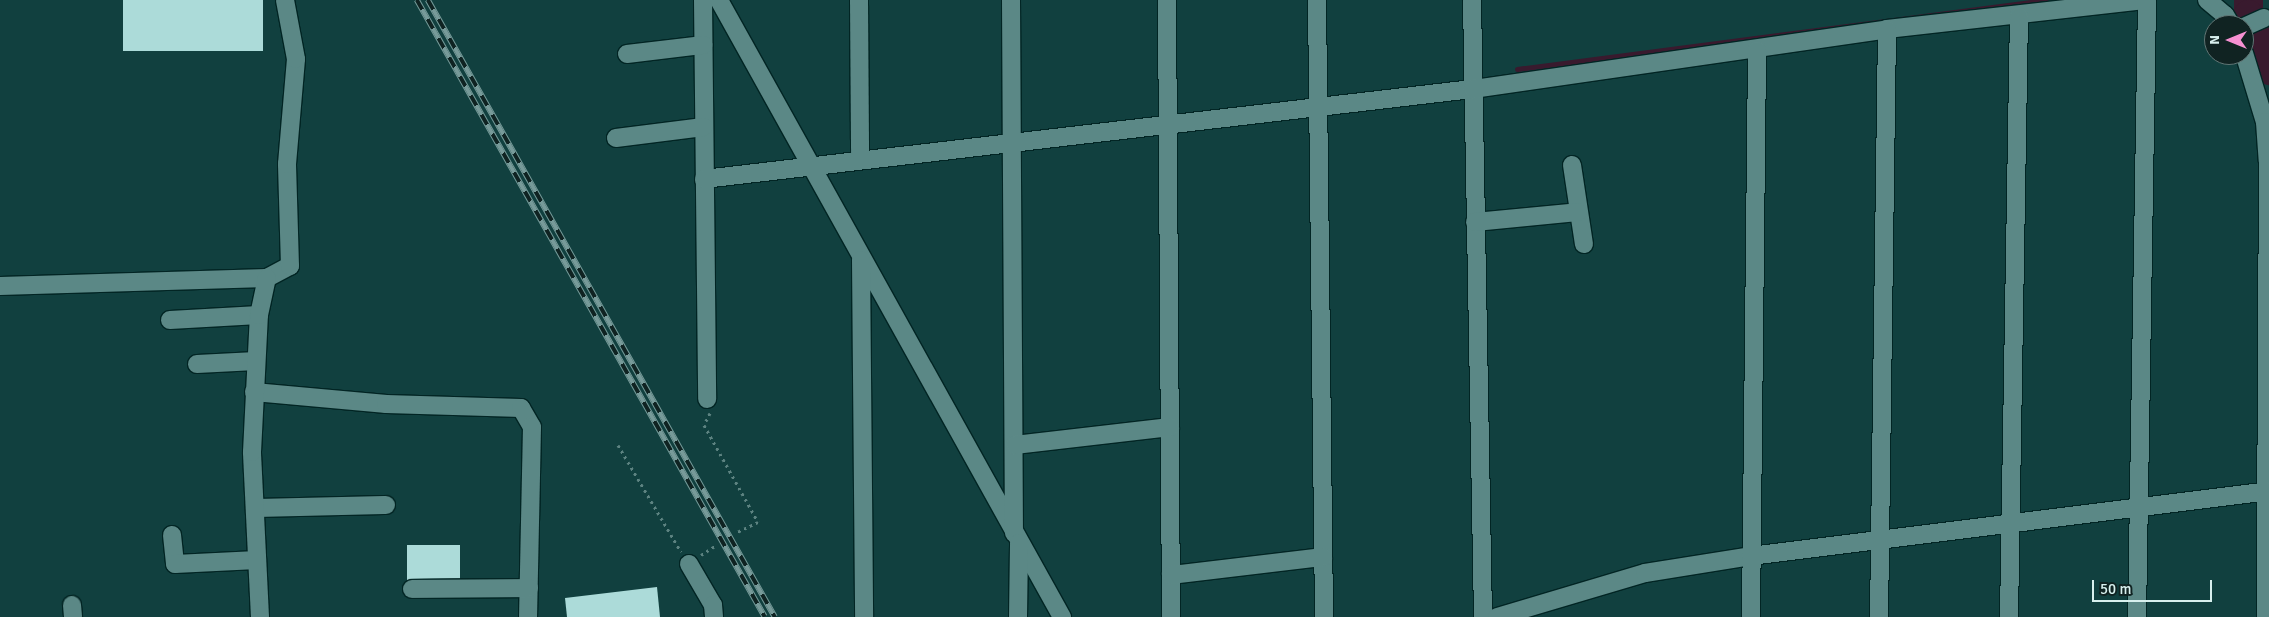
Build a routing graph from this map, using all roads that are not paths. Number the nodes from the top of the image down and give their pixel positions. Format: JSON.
{"nodes":[{"id":1,"x":285,"y":0,"type":"edge"},
{"id":2,"x":703,"y":0,"type":"edge"},
{"id":3,"x":719,"y":0,"type":"edge"},
{"id":4,"x":859,"y":0,"type":"edge"},
{"id":5,"x":1011,"y":0,"type":"edge"},
{"id":6,"x":1166,"y":0,"type":"edge"},
{"id":7,"x":1317,"y":0,"type":"edge"},
{"id":8,"x":1472,"y":0,"type":"edge"},
{"id":9,"x":2145,"y":0,"type":"edge"},
{"id":10,"x":2207,"y":0,"type":"edge"},
{"id":11,"x":2225,"y":15,"type":"edge"},
{"id":12,"x":2019,"y":16,"type":"junction"},
{"id":13,"x":2264,"y":18,"type":"dead end"},
{"id":14,"x":2254,"y":22,"type":"edge"},
{"id":15,"x":1887,"y":29,"type":"junction"},
{"id":16,"x":703,"y":45,"type":"junction"},
{"id":17,"x":1757,"y":50,"type":"junction"},
{"id":18,"x":627,"y":54,"type":"dead end"},
{"id":19,"x":2248,"y":65,"type":"edge"},
{"id":20,"x":1473,"y":89,"type":"junction"},
{"id":21,"x":1318,"y":106,"type":"junction"},
{"id":22,"x":1168,"y":126,"type":"junction"},
{"id":23,"x":704,"y":127,"type":"junction"},
{"id":24,"x":616,"y":138,"type":"dead end"},
{"id":25,"x":1013,"y":144,"type":"junction"},
{"id":26,"x":860,"y":160,"type":"junction"},
{"id":27,"x":1572,"y":165,"type":"dead end"},
{"id":28,"x":810,"y":167,"type":"junction"},
{"id":29,"x":704,"y":179,"type":"junction"},
{"id":30,"x":1578,"y":212,"type":"junction"},
{"id":31,"x":1475,"y":222,"type":"junction"},
{"id":32,"x":1584,"y":244,"type":"dead end"},
{"id":33,"x":2268,"y":248,"type":"edge"},
{"id":34,"x":860,"y":258,"type":"junction"},
{"id":35,"x":267,"y":278,"type":"junction"},
{"id":36,"x":0,"y":286,"type":"edge"},
{"id":37,"x":259,"y":315,"type":"junction"},
{"id":38,"x":170,"y":320,"type":"dead end"},
{"id":39,"x":256,"y":361,"type":"junction"},
{"id":40,"x":197,"y":364,"type":"dead end"},
{"id":41,"x":254,"y":392,"type":"junction"},
{"id":42,"x":707,"y":399,"type":"road end"},
{"id":43,"x":1170,"y":427,"type":"junction"},
{"id":44,"x":1015,"y":445,"type":"junction"},
{"id":45,"x":2268,"y":491,"type":"edge"},
{"id":46,"x":386,"y":505,"type":"dead end"},
{"id":47,"x":255,"y":508,"type":"junction"},
{"id":48,"x":2138,"y":510,"type":"junction"},
{"id":49,"x":2010,"y":526,"type":"junction"},
{"id":50,"x":172,"y":535,"type":"dead end"},
{"id":51,"x":1016,"y":536,"type":"junction"},
{"id":52,"x":1880,"y":541,"type":"junction"},
{"id":53,"x":1751,"y":556,"type":"junction"},
{"id":54,"x":1323,"y":557,"type":"junction"},
{"id":55,"x":257,"y":560,"type":"junction"},
{"id":56,"x":688,"y":564,"type":"road end"},
{"id":57,"x":1171,"y":575,"type":"junction"},
{"id":58,"x":528,"y":588,"type":"junction"},
{"id":59,"x":412,"y":590,"type":"dead end"},
{"id":60,"x":260,"y":617,"type":"edge"},
{"id":61,"x":528,"y":617,"type":"edge"},
{"id":62,"x":714,"y":617,"type":"edge"},
{"id":63,"x":864,"y":617,"type":"edge"},
{"id":64,"x":1018,"y":617,"type":"edge"},
{"id":65,"x":1062,"y":617,"type":"edge"},
{"id":66,"x":1172,"y":617,"type":"edge"},
{"id":67,"x":1324,"y":617,"type":"edge"},
{"id":68,"x":1483,"y":617,"type":"edge"},
{"id":69,"x":1497,"y":617,"type":"edge"},
{"id":70,"x":1751,"y":617,"type":"edge"},
{"id":71,"x":1879,"y":617,"type":"edge"},
{"id":72,"x":2009,"y":617,"type":"edge"},
{"id":73,"x":2137,"y":617,"type":"edge"},
{"id":74,"x":2266,"y":617,"type":"edge"}],
"edges":[{"from":1,"to":35,"type":"street"},
{"from":2,"to":16,"type":"street"},
{"from":3,"to":28,"type":"street"},
{"from":4,"to":26,"type":"street"},
{"from":5,"to":25,"type":"street"},
{"from":6,"to":22,"type":"street"},
{"from":7,"to":21,"type":"street"},
{"from":8,"to":20,"type":"street"},
{"from":9,"to":12,"type":"street"},
{"from":9,"to":48,"type":"street"},
{"from":10,"to":11,"type":"street"},
{"from":12,"to":15,"type":"street"},
{"from":12,"to":49,"type":"street"},
{"from":13,"to":14,"type":"street"},
{"from":15,"to":17,"type":"street"},
{"from":15,"to":52,"type":"street"},
{"from":16,"to":18,"type":"street"},
{"from":16,"to":23,"type":"street"},
{"from":17,"to":20,"type":"street"},
{"from":17,"to":53,"type":"street"},
{"from":19,"to":33,"type":"street"},
{"from":20,"to":21,"type":"street"},
{"from":20,"to":31,"type":"street"},
{"from":21,"to":22,"type":"street"},
{"from":21,"to":54,"type":"street"},
{"from":22,"to":25,"type":"street"},
{"from":22,"to":43,"type":"street"},
{"from":23,"to":24,"type":"street"},
{"from":23,"to":29,"type":"street"},
{"from":25,"to":26,"type":"street"},
{"from":25,"to":44,"type":"street"},
{"from":26,"to":28,"type":"street"},
{"from":27,"to":30,"type":"street"},
{"from":28,"to":29,"type":"street"},
{"from":28,"to":34,"type":"street"},
{"from":29,"to":42,"type":"street"},
{"from":30,"to":31,"type":"street"},
{"from":30,"to":32,"type":"street"},
{"from":31,"to":68,"type":"street"},
{"from":33,"to":45,"type":"street"},
{"from":34,"to":51,"type":"street"},
{"from":34,"to":63,"type":"street"},
{"from":35,"to":36,"type":"street"},
{"from":35,"to":37,"type":"street"},
{"from":37,"to":38,"type":"street"},
{"from":37,"to":39,"type":"street"},
{"from":39,"to":40,"type":"street"},
{"from":39,"to":41,"type":"street"},
{"from":41,"to":47,"type":"street"},
{"from":41,"to":58,"type":"street"},
{"from":43,"to":44,"type":"street"},
{"from":43,"to":57,"type":"street"},
{"from":44,"to":51,"type":"street"},
{"from":45,"to":48,"type":"street"},
{"from":45,"to":74,"type":"street"},
{"from":46,"to":47,"type":"street"},
{"from":47,"to":55,"type":"street"},
{"from":48,"to":49,"type":"street"},
{"from":48,"to":73,"type":"street"},
{"from":49,"to":52,"type":"street"},
{"from":49,"to":72,"type":"street"},
{"from":50,"to":55,"type":"street"},
{"from":51,"to":64,"type":"street"},
{"from":51,"to":65,"type":"street"},
{"from":52,"to":53,"type":"street"},
{"from":52,"to":71,"type":"street"},
{"from":53,"to":69,"type":"street"},
{"from":53,"to":70,"type":"street"},
{"from":54,"to":57,"type":"street"},
{"from":54,"to":67,"type":"street"},
{"from":55,"to":60,"type":"street"},
{"from":56,"to":62,"type":"street"},
{"from":57,"to":66,"type":"street"},
{"from":58,"to":59,"type":"street"},
{"from":58,"to":61,"type":"street"}]}
